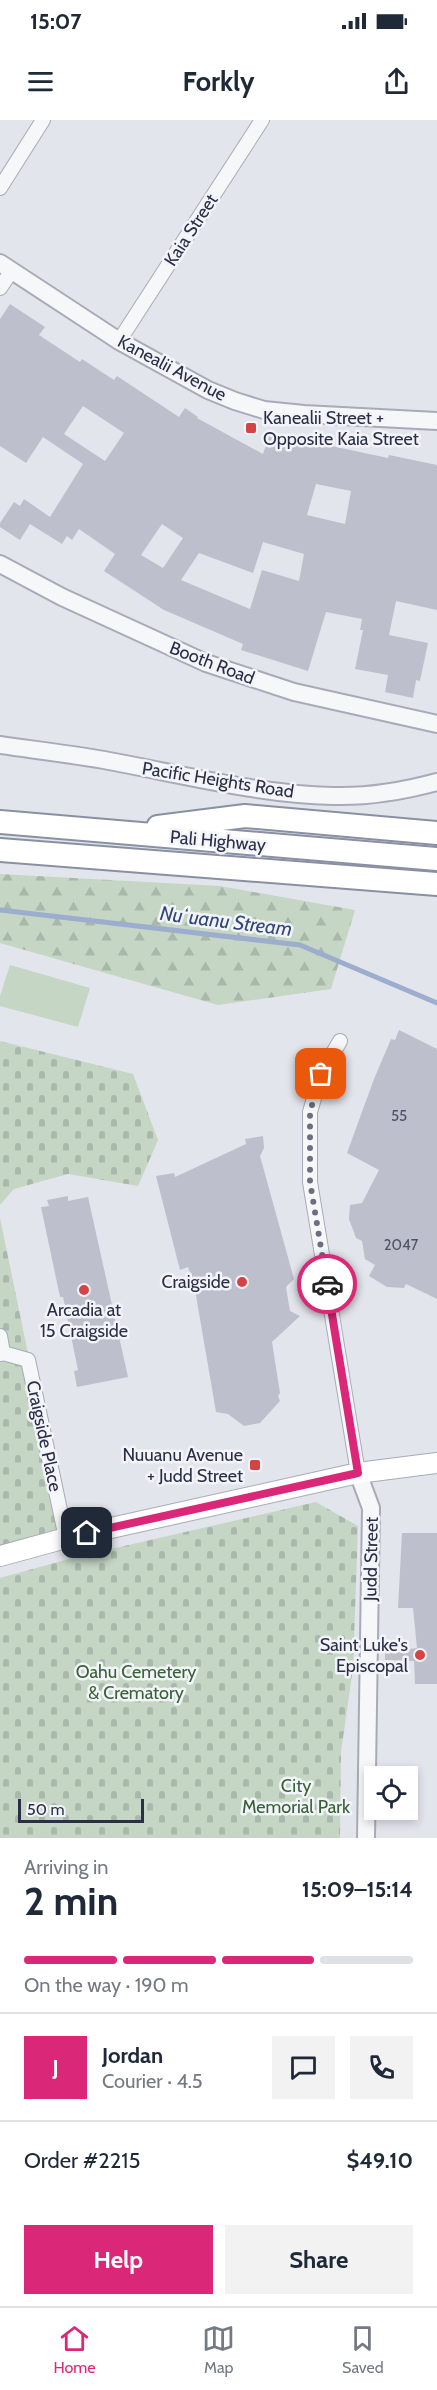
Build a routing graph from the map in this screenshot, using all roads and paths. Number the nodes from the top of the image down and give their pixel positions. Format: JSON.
{"nodes":[{"id":1,"x":43,"y":120,"type":"edge"},
{"id":2,"x":262,"y":120,"type":"edge"},
{"id":3,"x":0,"y":188,"type":"edge"},
{"id":4,"x":6,"y":266,"type":"edge"},
{"id":5,"x":0,"y":288,"type":"edge"},
{"id":6,"x":119,"y":341,"type":"junction"},
{"id":7,"x":437,"y":421,"type":"edge"},
{"id":8,"x":0,"y":564,"type":"edge"},
{"id":9,"x":434,"y":725,"type":"edge"},
{"id":10,"x":0,"y":745,"type":"edge"},
{"id":11,"x":437,"y":782,"type":"edge"},
{"id":12,"x":0,"y":822,"type":"edge"},
{"id":13,"x":109,"y":832,"type":"junction"},
{"id":14,"x":437,"y":833,"type":"edge"},
{"id":15,"x":0,"y":850,"type":"edge"},
{"id":16,"x":437,"y":859,"type":"edge"},
{"id":17,"x":437,"y":884,"type":"edge"},
{"id":18,"x":340,"y":1041,"type":"dead end"},
{"id":19,"x":0,"y":1336,"type":"edge"},
{"id":20,"x":2,"y":1354,"type":"edge"},
{"id":21,"x":437,"y":1462,"type":"edge"},
{"id":22,"x":358,"y":1473,"type":"junction"},
{"id":23,"x":66,"y":1538,"type":"junction"},
{"id":24,"x":0,"y":1556,"type":"edge"},
{"id":25,"x":366,"y":1838,"type":"edge"}],
"edges":[{"from":1,"to":3,"type":"street"},
{"from":2,"to":6,"type":"street","name":"Kaia Street"},
{"from":4,"to":5,"type":"street"},
{"from":4,"to":6,"type":"street","name":"Kanealii Avenue"},
{"from":6,"to":7,"type":"street","name":"Kanealii Avenue"},
{"from":8,"to":9,"type":"street","name":"Booth Road"},
{"from":10,"to":11,"type":"street","name":"Pacific Heights Road"},
{"from":12,"to":13,"type":"highway","name":"Pali Highway"},
{"from":13,"to":14,"type":"highway"},
{"from":13,"to":16,"type":"highway","name":"Pali Highway"},
{"from":15,"to":17,"type":"highway","name":"Pali Highway"},
{"from":18,"to":22,"type":"street","name":"Judd Street"},
{"from":19,"to":20,"type":"street","name":"Craigside Place"},
{"from":20,"to":23,"type":"street","name":"Craigside Place"},
{"from":21,"to":22,"type":"main road"},
{"from":22,"to":23,"type":"main road"},
{"from":22,"to":25,"type":"street","name":"Judd Street"},
{"from":23,"to":24,"type":"main road"}]}
